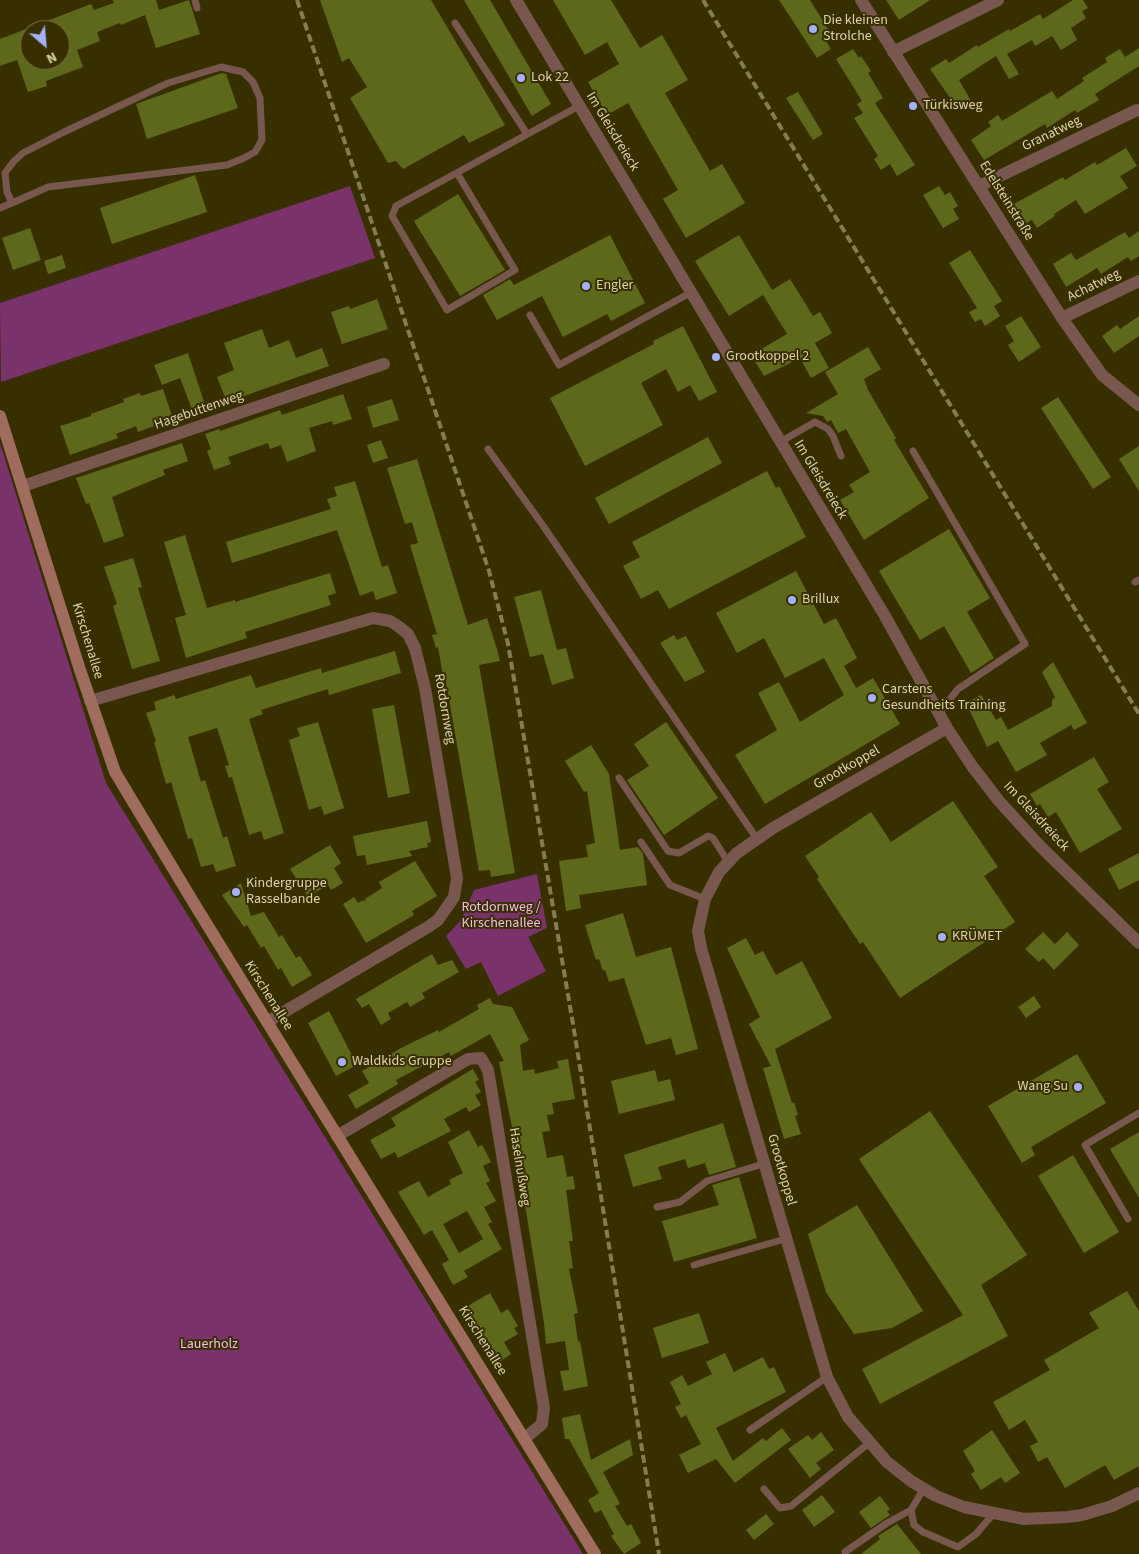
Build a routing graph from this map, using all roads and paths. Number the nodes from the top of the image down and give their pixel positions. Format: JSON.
{"nodes":[{"id":1,"x":194,"y":0,"type":"edge"},
{"id":2,"x":516,"y":0,"type":"edge"},
{"id":3,"x":861,"y":0,"type":"edge"},
{"id":4,"x":998,"y":0,"type":"edge"},
{"id":5,"x":197,"y":8,"type":"dead end"},
{"id":6,"x":455,"y":23,"type":"dead end"},
{"id":7,"x":893,"y":52,"type":"junction"},
{"id":8,"x":579,"y":106,"type":"junction"},
{"id":9,"x":1137,"y":110,"type":"dead end"},
{"id":10,"x":527,"y":134,"type":"junction"},
{"id":11,"x":457,"y":173,"type":"junction"},
{"id":12,"x":979,"y":186,"type":"junction"},
{"id":13,"x":12,"y":203,"type":"junction"},
{"id":14,"x":0,"y":208,"type":"edge"},
{"id":15,"x":1139,"y":281,"type":"edge"},
{"id":16,"x":690,"y":293,"type":"junction"},
{"id":17,"x":530,"y":315,"type":"dead end"},
{"id":18,"x":1062,"y":318,"type":"junction"},
{"id":19,"x":384,"y":364,"type":"dead end"},
{"id":20,"x":1139,"y":405,"type":"edge"},
{"id":21,"x":0,"y":416,"type":"edge"},
{"id":22,"x":780,"y":442,"type":"junction"},
{"id":23,"x":488,"y":449,"type":"dead end"},
{"id":24,"x":913,"y":451,"type":"dead end"},
{"id":25,"x":841,"y":456,"type":"dead end"},
{"id":26,"x":23,"y":486,"type":"junction"},
{"id":27,"x":90,"y":701,"type":"junction"},
{"id":28,"x":939,"y":713,"type":"junction"},
{"id":29,"x":947,"y":728,"type":"junction"},
{"id":30,"x":619,"y":778,"type":"dead end"},
{"id":31,"x":757,"y":839,"type":"junction"},
{"id":32,"x":641,"y":842,"type":"dead end"},
{"id":33,"x":728,"y":862,"type":"junction"},
{"id":34,"x":705,"y":899,"type":"junction"},
{"id":35,"x":1139,"y":943,"type":"edge"},
{"id":36,"x":267,"y":1022,"type":"junction"},
{"id":37,"x":1139,"y":1114,"type":"edge"},
{"id":38,"x":337,"y":1136,"type":"junction"},
{"id":39,"x":764,"y":1164,"type":"junction"},
{"id":40,"x":657,"y":1207,"type":"dead end"},
{"id":41,"x":1128,"y":1220,"type":"dead end"},
{"id":42,"x":785,"y":1239,"type":"junction"},
{"id":43,"x":694,"y":1265,"type":"dead end"},
{"id":44,"x":826,"y":1377,"type":"junction"},
{"id":45,"x":750,"y":1430,"type":"dead end"},
{"id":46,"x":525,"y":1438,"type":"junction"},
{"id":47,"x":869,"y":1443,"type":"junction"},
{"id":48,"x":764,"y":1488,"type":"dead end"},
{"id":49,"x":924,"y":1488,"type":"junction"},
{"id":50,"x":1139,"y":1494,"type":"edge"},
{"id":51,"x":911,"y":1510,"type":"junction"},
{"id":52,"x":994,"y":1513,"type":"junction"},
{"id":53,"x":845,"y":1552,"type":"dead end"},
{"id":54,"x":595,"y":1554,"type":"edge"}],
"edges":[{"from":1,"to":5,"type":"lane"},
{"from":2,"to":8,"type":"street","name":"Im Gleisdreieck"},
{"from":3,"to":7,"type":"street","name":"Edelsteinstraße"},
{"from":4,"to":7,"type":"street"},
{"from":6,"to":10,"type":"lane"},
{"from":7,"to":12,"type":"street","name":"Edelsteinstraße"},
{"from":8,"to":10,"type":"lane"},
{"from":8,"to":16,"type":"street","name":"Im Gleisdreieck"},
{"from":9,"to":12,"type":"street","name":"Granatweg"},
{"from":10,"to":11,"type":"lane"},
{"from":11,"to":11,"type":"lane"},
{"from":12,"to":18,"type":"street","name":"Edelsteinstraße"},
{"from":13,"to":13,"type":"lane"},
{"from":13,"to":14,"type":"lane"},
{"from":15,"to":18,"type":"street","name":"Achatweg"},
{"from":16,"to":17,"type":"lane"},
{"from":16,"to":22,"type":"street","name":"Im Gleisdreieck"},
{"from":18,"to":20,"type":"street","name":"Edelsteinstraße"},
{"from":19,"to":26,"type":"street","name":"Hagebuttenweg"},
{"from":21,"to":26,"type":"street","name":"Kirschenallee"},
{"from":22,"to":25,"type":"lane"},
{"from":22,"to":28,"type":"street","name":"Im Gleisdreieck"},
{"from":23,"to":31,"type":"lane"},
{"from":24,"to":28,"type":"lane"},
{"from":26,"to":27,"type":"street","name":"Kirschenallee"},
{"from":27,"to":36,"type":"street","name":"Kirschenallee"},
{"from":27,"to":36,"type":"street","name":"Rotdornweg"},
{"from":28,"to":29,"type":"street","name":"Im Gleisdreieck"},
{"from":29,"to":31,"type":"street","name":"Grootkoppel"},
{"from":29,"to":35,"type":"street","name":"Im Gleisdreieck"},
{"from":30,"to":33,"type":"lane"},
{"from":31,"to":33,"type":"street","name":"Grootkoppel"},
{"from":32,"to":34,"type":"lane"},
{"from":33,"to":34,"type":"street","name":"Grootkoppel"},
{"from":34,"to":39,"type":"street","name":"Grootkoppel"},
{"from":36,"to":38,"type":"street","name":"Kirschenallee"},
{"from":37,"to":41,"type":"lane"},
{"from":38,"to":46,"type":"street","name":"Kirschenallee"},
{"from":38,"to":46,"type":"street","name":"Haselnußweg"},
{"from":39,"to":40,"type":"lane"},
{"from":39,"to":42,"type":"street","name":"Grootkoppel"},
{"from":42,"to":43,"type":"lane"},
{"from":42,"to":44,"type":"street","name":"Grootkoppel"},
{"from":44,"to":45,"type":"lane"},
{"from":44,"to":47,"type":"street","name":"Grootkoppel"},
{"from":46,"to":54,"type":"street","name":"Kirschenallee"},
{"from":47,"to":48,"type":"lane"},
{"from":47,"to":49,"type":"street","name":"Grootkoppel"},
{"from":49,"to":51,"type":"lane"},
{"from":49,"to":52,"type":"street","name":"Grootkoppel"},
{"from":50,"to":52,"type":"street","name":"Grootkoppel"},
{"from":51,"to":52,"type":"lane"},
{"from":51,"to":53,"type":"lane"}]}
